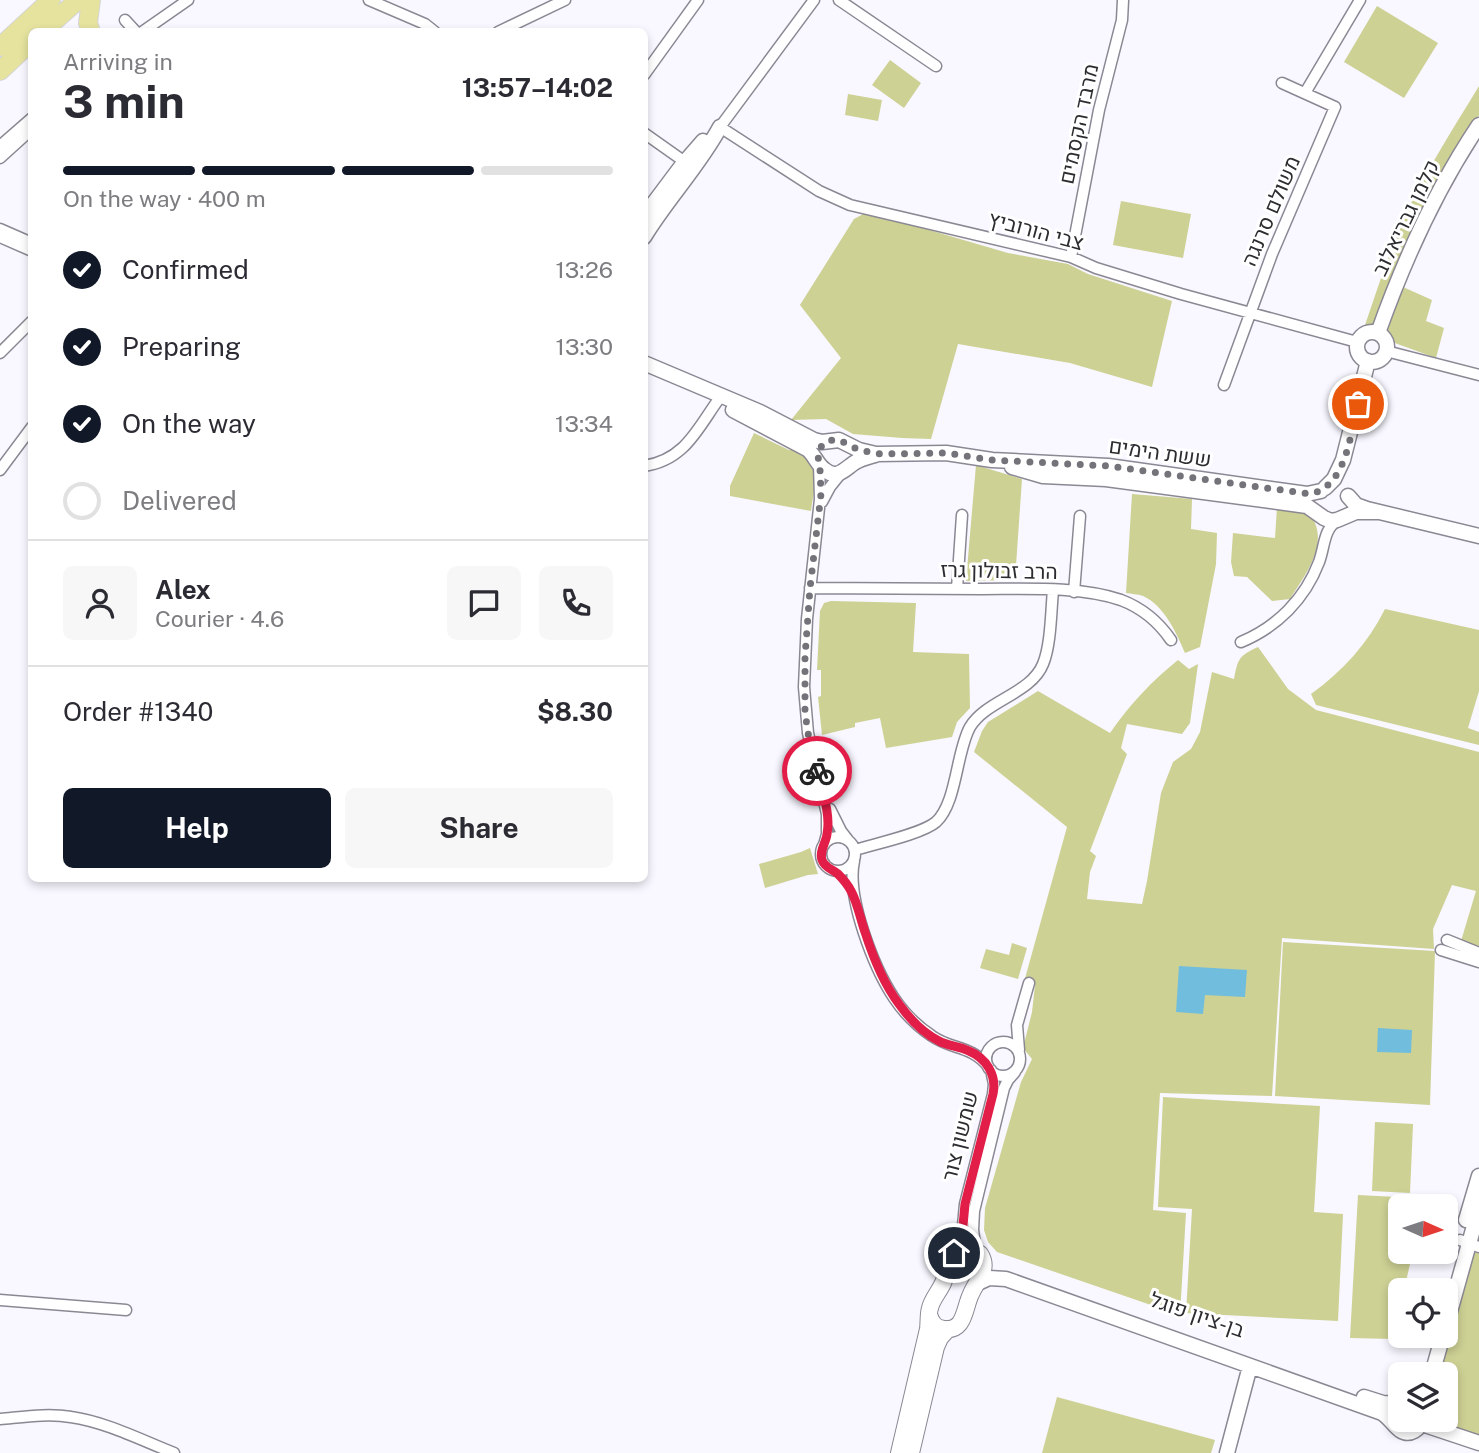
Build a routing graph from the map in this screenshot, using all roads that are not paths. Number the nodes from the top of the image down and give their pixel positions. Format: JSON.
{"nodes":[{"id":1,"x":51,"y":0,"type":"edge"},
{"id":2,"x":78,"y":0,"type":"edge"},
{"id":3,"x":91,"y":0,"type":"edge"},
{"id":4,"x":188,"y":0,"type":"edge"},
{"id":5,"x":369,"y":0,"type":"edge"},
{"id":6,"x":565,"y":0,"type":"edge"},
{"id":7,"x":698,"y":0,"type":"edge"},
{"id":8,"x":814,"y":0,"type":"edge"},
{"id":9,"x":839,"y":0,"type":"edge"},
{"id":10,"x":1123,"y":0,"type":"edge"},
{"id":11,"x":1360,"y":0,"type":"edge"},
{"id":12,"x":125,"y":20,"type":"dead end"},
{"id":13,"x":46,"y":28,"type":"edge"},
{"id":14,"x":90,"y":28,"type":"edge"},
{"id":15,"x":132,"y":28,"type":"edge"},
{"id":16,"x":148,"y":28,"type":"edge"},
{"id":17,"x":430,"y":28,"type":"edge"},
{"id":18,"x":506,"y":28,"type":"edge"},
{"id":19,"x":28,"y":45,"type":"edge"},
{"id":20,"x":0,"y":47,"type":"edge"},
{"id":21,"x":936,"y":66,"type":"dead end"},
{"id":22,"x":648,"y":69,"type":"edge"},
{"id":23,"x":0,"y":71,"type":"edge"},
{"id":24,"x":1282,"y":83,"type":"dead end"},
{"id":25,"x":1305,"y":93,"type":"junction"},
{"id":26,"x":28,"y":122,"type":"edge"},
{"id":27,"x":1479,"y":125,"type":"edge"},
{"id":28,"x":720,"y":127,"type":"junction"},
{"id":29,"x":28,"y":133,"type":"edge"},
{"id":30,"x":648,"y":136,"type":"edge"},
{"id":31,"x":0,"y":146,"type":"edge"},
{"id":32,"x":0,"y":158,"type":"edge"},
{"id":33,"x":685,"y":162,"type":"junction"},
{"id":34,"x":648,"y":211,"type":"edge"},
{"id":35,"x":0,"y":229,"type":"edge"},
{"id":36,"x":648,"y":231,"type":"edge"},
{"id":37,"x":0,"y":237,"type":"edge"},
{"id":38,"x":28,"y":241,"type":"edge"},
{"id":39,"x":28,"y":249,"type":"edge"},
{"id":40,"x":1071,"y":257,"type":"junction"},
{"id":41,"x":1250,"y":313,"type":"junction"},
{"id":42,"x":28,"y":325,"type":"edge"},
{"id":43,"x":1378,"y":333,"type":"junction"},
{"id":44,"x":1357,"y":342,"type":"junction"},
{"id":45,"x":2,"y":349,"type":"edge"},
{"id":46,"x":1386,"y":351,"type":"junction"},
{"id":47,"x":1368,"y":361,"type":"junction"},
{"id":48,"x":648,"y":365,"type":"edge"},
{"id":49,"x":648,"y":374,"type":"edge"},
{"id":50,"x":1479,"y":375,"type":"edge"},
{"id":51,"x":1224,"y":384,"type":"dead end"},
{"id":52,"x":718,"y":399,"type":"junction"},
{"id":53,"x":28,"y":432,"type":"edge"},
{"id":54,"x":828,"y":441,"type":"junction"},
{"id":55,"x":846,"y":443,"type":"junction"},
{"id":56,"x":1348,"y":446,"type":"junction"},
{"id":57,"x":880,"y":454,"type":"junction"},
{"id":58,"x":992,"y":460,"type":"junction"},
{"id":59,"x":819,"y":463,"type":"junction"},
{"id":60,"x":648,"y":465,"type":"edge"},
{"id":61,"x":0,"y":470,"type":"edge"},
{"id":62,"x":845,"y":470,"type":"junction"},
{"id":63,"x":1323,"y":489,"type":"junction"},
{"id":64,"x":1347,"y":494,"type":"junction"},
{"id":65,"x":1378,"y":512,"type":"junction"},
{"id":66,"x":1319,"y":514,"type":"junction"},
{"id":67,"x":819,"y":515,"type":"junction"},
{"id":68,"x":962,"y":515,"type":"dead end"},
{"id":69,"x":1080,"y":516,"type":"dead end"},
{"id":70,"x":1342,"y":518,"type":"junction"},
{"id":71,"x":1479,"y":536,"type":"edge"},
{"id":72,"x":1324,"y":540,"type":"junction"},
{"id":73,"x":810,"y":588,"type":"junction"},
{"id":74,"x":957,"y":589,"type":"junction"},
{"id":75,"x":1053,"y":590,"type":"junction"},
{"id":76,"x":1074,"y":592,"type":"junction"},
{"id":77,"x":1171,"y":640,"type":"dead end"},
{"id":78,"x":1241,"y":642,"type":"dead end"},
{"id":79,"x":821,"y":786,"type":"junction"},
{"id":80,"x":824,"y":845,"type":"junction"},
{"id":81,"x":852,"y":850,"type":"junction"},
{"id":82,"x":832,"y":870,"type":"junction"},
{"id":83,"x":856,"y":902,"type":"junction"},
{"id":84,"x":1447,"y":940,"type":"dead end"},
{"id":85,"x":1441,"y":950,"type":"dead end"},
{"id":86,"x":1479,"y":953,"type":"edge"},
{"id":87,"x":1479,"y":962,"type":"edge"},
{"id":88,"x":1029,"y":983,"type":"dead end"},
{"id":89,"x":1017,"y":1025,"type":"junction"},
{"id":90,"x":996,"y":1043,"type":"junction"},
{"id":91,"x":962,"y":1048,"type":"junction"},
{"id":92,"x":1019,"y":1053,"type":"junction"},
{"id":93,"x":989,"y":1068,"type":"junction"},
{"id":94,"x":1015,"y":1072,"type":"junction"},
{"id":95,"x":1479,"y":1176,"type":"edge"},
{"id":96,"x":1479,"y":1208,"type":"edge"},
{"id":97,"x":1469,"y":1243,"type":"edge"},
{"id":98,"x":954,"y":1253,"type":"junction"},
{"id":99,"x":979,"y":1255,"type":"junction"},
{"id":100,"x":1453,"y":1278,"type":"edge"},
{"id":101,"x":1458,"y":1283,"type":"edge"},
{"id":102,"x":976,"y":1284,"type":"junction"},
{"id":103,"x":0,"y":1300,"type":"edge"},
{"id":104,"x":126,"y":1310,"type":"dead end"},
{"id":105,"x":929,"y":1315,"type":"junction"},
{"id":106,"x":948,"y":1329,"type":"junction"},
{"id":107,"x":1250,"y":1366,"type":"junction"},
{"id":108,"x":1388,"y":1403,"type":"edge"},
{"id":109,"x":1388,"y":1418,"type":"edge"},
{"id":110,"x":0,"y":1419,"type":"edge"},
{"id":111,"x":1449,"y":1432,"type":"edge"},
{"id":112,"x":1479,"y":1443,"type":"edge"},
{"id":113,"x":174,"y":1453,"type":"edge"},
{"id":114,"x":899,"y":1453,"type":"edge"},
{"id":115,"x":911,"y":1453,"type":"edge"},
{"id":116,"x":1227,"y":1453,"type":"edge"}],
"edges":[{"from":1,"to":20,"type":"main road"},
{"from":2,"to":13,"type":"main road"},
{"from":3,"to":14,"type":"main road"},
{"from":4,"to":16,"type":"street"},
{"from":5,"to":17,"type":"street"},
{"from":6,"to":18,"type":"street"},
{"from":7,"to":22,"type":"street"},
{"from":8,"to":28,"type":"street"},
{"from":9,"to":21,"type":"street"},
{"from":10,"to":40,"type":"street","name":"מרבד הקסמים"},
{"from":11,"to":25,"type":"street"},
{"from":12,"to":15,"type":"street"},
{"from":19,"to":23,"type":"main road"},
{"from":24,"to":25,"type":"street","name":"משולם סרנגה"},
{"from":25,"to":41,"type":"street","name":"משולם סרנגה"},
{"from":26,"to":31,"type":"street"},
{"from":27,"to":43,"type":"street","name":"קלמן גבריאלוב"},
{"from":28,"to":33,"type":"street"},
{"from":28,"to":36,"type":"street"},
{"from":28,"to":40,"type":"street","name":"צבי הורוביץ"},
{"from":29,"to":32,"type":"street"},
{"from":30,"to":33,"type":"street"},
{"from":33,"to":34,"type":"street"},
{"from":35,"to":38,"type":"street"},
{"from":37,"to":39,"type":"street"},
{"from":40,"to":41,"type":"street","name":"צבי הורוביץ"},
{"from":41,"to":44,"type":"street","name":"צבי הורוביץ"},
{"from":41,"to":51,"type":"street","name":"משולם סרנגה"},
{"from":42,"to":45,"type":"street"},
{"from":43,"to":44,"type":"street"},
{"from":43,"to":46,"type":"street"},
{"from":44,"to":47,"type":"street"},
{"from":46,"to":47,"type":"street"},
{"from":46,"to":50,"type":"street"},
{"from":47,"to":56,"type":"street"},
{"from":48,"to":52,"type":"street"},
{"from":49,"to":52,"type":"street"},
{"from":52,"to":54,"type":"street"},
{"from":52,"to":59,"type":"street"},
{"from":52,"to":60,"type":"street"},
{"from":53,"to":61,"type":"street"},
{"from":54,"to":55,"type":"street"},
{"from":54,"to":59,"type":"street"},
{"from":55,"to":57,"type":"street","name":"ששת הימים"},
{"from":55,"to":62,"type":"street"},
{"from":56,"to":63,"type":"street"},
{"from":56,"to":64,"type":"street"},
{"from":57,"to":58,"type":"street","name":"ששת הימים"},
{"from":57,"to":62,"type":"street","name":"ששת הימים"},
{"from":58,"to":63,"type":"street","name":"ששת הימים"},
{"from":58,"to":66,"type":"street","name":"ששת הימים"},
{"from":59,"to":62,"type":"street"},
{"from":59,"to":67,"type":"street"},
{"from":62,"to":67,"type":"street"},
{"from":63,"to":64,"type":"street"},
{"from":63,"to":66,"type":"street"},
{"from":64,"to":65,"type":"street"},
{"from":64,"to":70,"type":"street"},
{"from":65,"to":70,"type":"street"},
{"from":65,"to":71,"type":"street"},
{"from":66,"to":70,"type":"street"},
{"from":66,"to":72,"type":"street"},
{"from":67,"to":73,"type":"street"},
{"from":68,"to":74,"type":"street"},
{"from":69,"to":76,"type":"street"},
{"from":70,"to":72,"type":"street"},
{"from":72,"to":78,"type":"street"},
{"from":73,"to":74,"type":"street","name":"הרב זבולון גרז"},
{"from":73,"to":79,"type":"street"},
{"from":74,"to":75,"type":"street","name":"הרב זבולון גרז"},
{"from":75,"to":76,"type":"street","name":"הרב זבולון גרז"},
{"from":75,"to":81,"type":"street"},
{"from":76,"to":77,"type":"street","name":"הרב זבולון גרז"},
{"from":79,"to":80,"type":"street"},
{"from":79,"to":81,"type":"street"},
{"from":80,"to":81,"type":"street"},
{"from":80,"to":82,"type":"street"},
{"from":81,"to":82,"type":"street"},
{"from":81,"to":83,"type":"street"},
{"from":82,"to":83,"type":"street"},
{"from":83,"to":91,"type":"street"},
{"from":84,"to":86,"type":"street"},
{"from":85,"to":87,"type":"street"},
{"from":88,"to":89,"type":"street"},
{"from":89,"to":90,"type":"street"},
{"from":89,"to":92,"type":"street"},
{"from":90,"to":91,"type":"street"},
{"from":90,"to":92,"type":"street"},
{"from":90,"to":93,"type":"street"},
{"from":91,"to":93,"type":"street"},
{"from":92,"to":94,"type":"street"},
{"from":93,"to":94,"type":"street"},
{"from":93,"to":98,"type":"street","name":"שמשון צור"},
{"from":94,"to":99,"type":"street","name":"שמשון צור"},
{"from":95,"to":97,"type":"street"},
{"from":96,"to":97,"type":"street"},
{"from":97,"to":100,"type":"street"},
{"from":97,"to":101,"type":"street"},
{"from":98,"to":99,"type":"main road"},
{"from":98,"to":105,"type":"main road"},
{"from":99,"to":102,"type":"main road"},
{"from":99,"to":108,"type":"street","name":"בן-ציון פוגל"},
{"from":102,"to":106,"type":"main road"},
{"from":102,"to":107,"type":"street","name":"בן-ציון פוגל"},
{"from":103,"to":104,"type":"street"},
{"from":105,"to":106,"type":"main road"},
{"from":105,"to":114,"type":"main road"},
{"from":106,"to":115,"type":"main road"},
{"from":107,"to":109,"type":"street","name":"בן-ציון פוגל"},
{"from":107,"to":116,"type":"street","name":"בן-ציון פוגל"},
{"from":110,"to":113,"type":"street"},
{"from":111,"to":112,"type":"street"}]}
